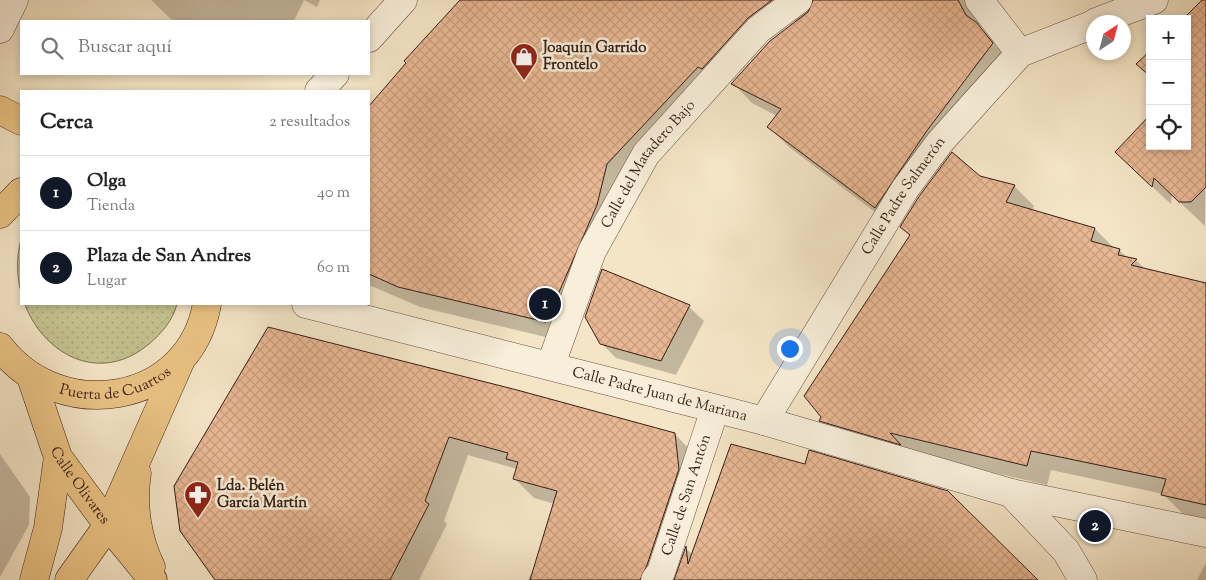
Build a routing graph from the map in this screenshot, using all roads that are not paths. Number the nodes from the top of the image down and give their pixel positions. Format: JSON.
{"nodes":[{"id":1,"x":14,"y":0,"type":"edge"},
{"id":2,"x":404,"y":0,"type":"edge"},
{"id":3,"x":798,"y":0,"type":"edge"},
{"id":4,"x":979,"y":0,"type":"edge"},
{"id":5,"x":1154,"y":0,"type":"edge"},
{"id":6,"x":1116,"y":15,"type":"edge"},
{"id":7,"x":1086,"y":27,"type":"edge"},
{"id":8,"x":0,"y":29,"type":"edge"},
{"id":9,"x":370,"y":37,"type":"edge"},
{"id":10,"x":1020,"y":53,"type":"junction"},
{"id":11,"x":335,"y":75,"type":"edge"},
{"id":12,"x":320,"y":90,"type":"edge"},
{"id":13,"x":0,"y":110,"type":"edge"},
{"id":14,"x":20,"y":120,"type":"edge"},
{"id":15,"x":20,"y":193,"type":"edge"},
{"id":16,"x":0,"y":214,"type":"edge"},
{"id":17,"x":207,"y":305,"type":"edge"},
{"id":18,"x":310,"y":305,"type":"edge"},
{"id":19,"x":0,"y":347,"type":"edge"},
{"id":20,"x":183,"y":354,"type":"junction"},
{"id":21,"x":551,"y":364,"type":"junction"},
{"id":22,"x":31,"y":377,"type":"junction"},
{"id":23,"x":715,"y":409,"type":"junction"},
{"id":24,"x":764,"y":421,"type":"junction"},
{"id":25,"x":140,"y":455,"type":"junction"},
{"id":26,"x":58,"y":457,"type":"junction"},
{"id":27,"x":1011,"y":493,"type":"junction"},
{"id":28,"x":108,"y":525,"type":"junction"},
{"id":29,"x":1206,"y":533,"type":"edge"},
{"id":30,"x":34,"y":580,"type":"edge"},
{"id":31,"x":69,"y":580,"type":"edge"},
{"id":32,"x":153,"y":580,"type":"edge"},
{"id":33,"x":157,"y":580,"type":"edge"},
{"id":34,"x":655,"y":580,"type":"edge"},
{"id":35,"x":1083,"y":580,"type":"edge"}],
"edges":[{"from":1,"to":8,"type":"street"},
{"from":2,"to":9,"type":"street"},
{"from":3,"to":21,"type":"street","name":"Calle del Matadero Bajo"},
{"from":4,"to":10,"type":"street"},
{"from":5,"to":6,"type":"street","name":"Calle Padre Salmerón"},
{"from":7,"to":10,"type":"street","name":"Calle Padre Salmerón"},
{"from":10,"to":24,"type":"street","name":"Calle Padre Salmerón"},
{"from":11,"to":12,"type":"street"},
{"from":13,"to":14,"type":"main road"},
{"from":15,"to":16,"type":"main road"},
{"from":17,"to":20,"type":"main road","name":"Puerta de Cuartos"},
{"from":18,"to":21,"type":"street","name":"Calle Padre Juan de Mariana"},
{"from":19,"to":22,"type":"main road","name":"Puerta de Cuartos"},
{"from":20,"to":22,"type":"main road","name":"Puerta de Cuartos"},
{"from":20,"to":25,"type":"main road"},
{"from":21,"to":23,"type":"street","name":"Calle Padre Juan de Mariana"},
{"from":22,"to":26,"type":"main road","name":"Calle Olivares"},
{"from":23,"to":24,"type":"street","name":"Calle Padre Juan de Mariana"},
{"from":23,"to":34,"type":"street","name":"Calle de San Antón"},
{"from":24,"to":27,"type":"street","name":"Calle Padre Juan de Mariana"},
{"from":25,"to":28,"type":"main road"},
{"from":25,"to":33,"type":"main road"},
{"from":26,"to":28,"type":"main road","name":"Calle Olivares"},
{"from":26,"to":30,"type":"main road"},
{"from":27,"to":29,"type":"street","name":"Calle Padre Juan de Mariana"},
{"from":27,"to":35,"type":"street"},
{"from":28,"to":31,"type":"main road"},
{"from":28,"to":32,"type":"main road","name":"Calle Olivares"}]}
